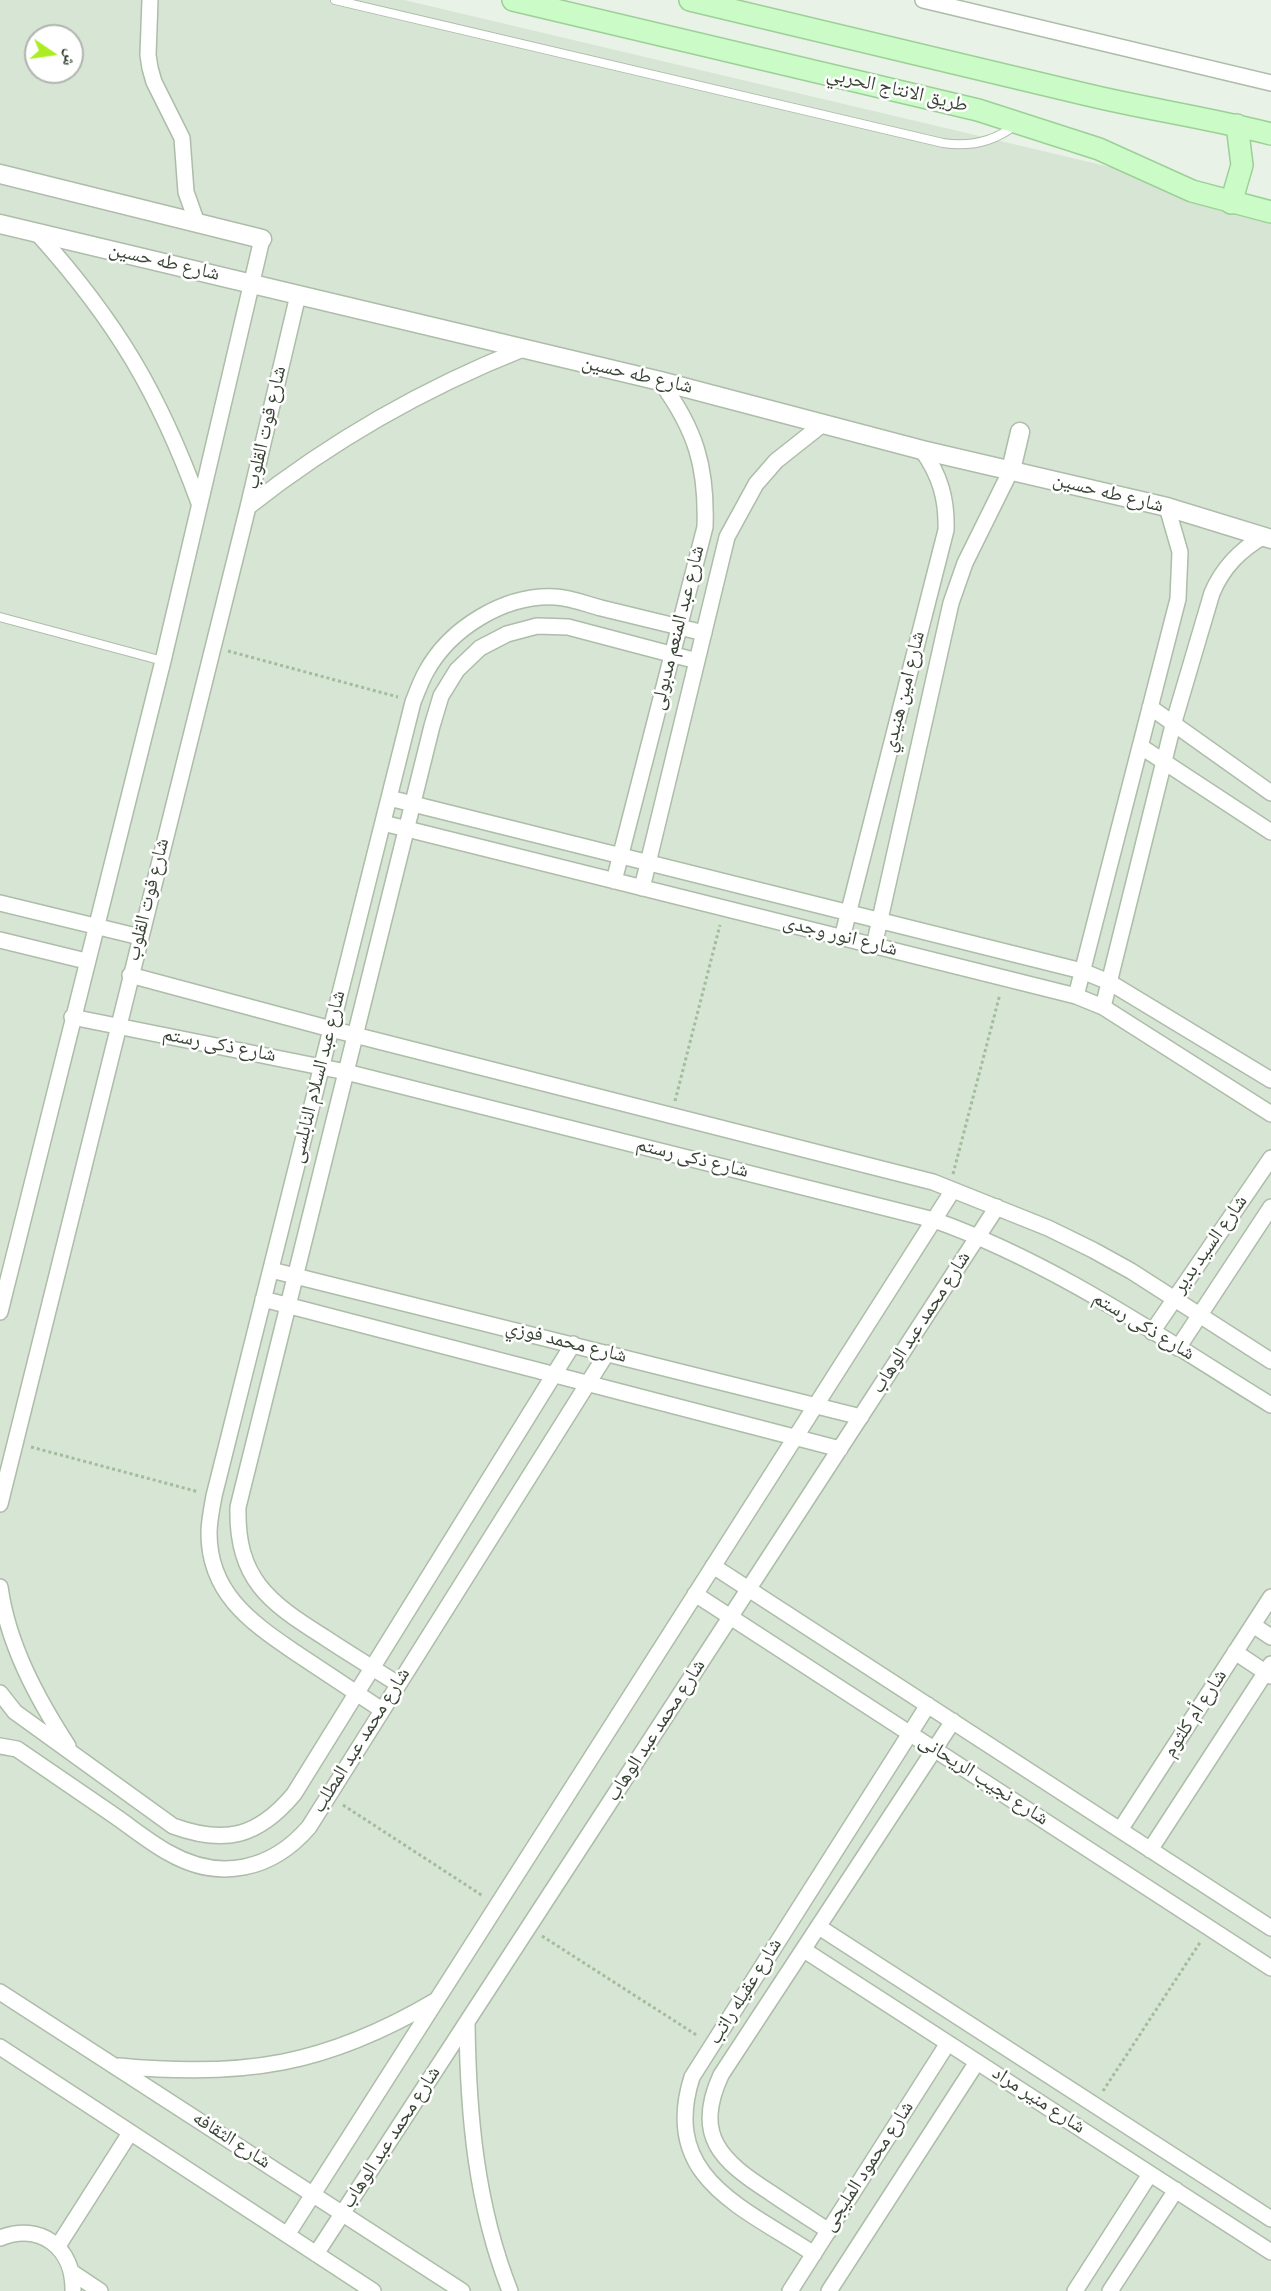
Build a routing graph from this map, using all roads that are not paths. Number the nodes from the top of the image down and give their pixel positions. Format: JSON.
{"nodes":[{"id":1,"x":150,"y":0,"type":"edge"},
{"id":2,"x":335,"y":0,"type":"edge"},
{"id":3,"x":513,"y":0,"type":"edge"},
{"id":4,"x":690,"y":0,"type":"edge"},
{"id":5,"x":923,"y":0,"type":"edge"},
{"id":6,"x":1271,"y":83,"type":"edge"},
{"id":7,"x":1019,"y":122,"type":"junction"},
{"id":8,"x":1237,"y":125,"type":"junction"},
{"id":9,"x":1271,"y":134,"type":"edge"},
{"id":10,"x":0,"y":174,"type":"edge"},
{"id":11,"x":1231,"y":203,"type":"junction"},
{"id":12,"x":1271,"y":212,"type":"edge"},
{"id":13,"x":197,"y":223,"type":"junction"},
{"id":14,"x":0,"y":224,"type":"edge"},
{"id":15,"x":38,"y":234,"type":"junction"},
{"id":16,"x":262,"y":239,"type":"joint"},
{"id":17,"x":252,"y":283,"type":"junction"},
{"id":18,"x":298,"y":295,"type":"junction"},
{"id":19,"x":523,"y":349,"type":"junction"},
{"id":20,"x":660,"y":381,"type":"junction"},
{"id":21,"x":824,"y":423,"type":"junction"},
{"id":22,"x":1020,"y":432,"type":"dead end"},
{"id":23,"x":922,"y":450,"type":"junction"},
{"id":24,"x":1011,"y":470,"type":"junction"},
{"id":25,"x":200,"y":503,"type":"junction"},
{"id":26,"x":248,"y":507,"type":"junction"},
{"id":27,"x":1167,"y":507,"type":"junction"},
{"id":28,"x":1267,"y":537,"type":"edge"},
{"id":29,"x":0,"y":617,"type":"edge"},
{"id":30,"x":679,"y":627,"type":"junction"},
{"id":31,"x":704,"y":633,"type":"junction"},
{"id":32,"x":672,"y":654,"type":"junction"},
{"id":33,"x":163,"y":661,"type":"junction"},
{"id":34,"x":697,"y":661,"type":"junction"},
{"id":35,"x":1150,"y":707,"type":"junction"},
{"id":36,"x":1173,"y":725,"type":"junction"},
{"id":37,"x":1140,"y":746,"type":"junction"},
{"id":38,"x":1164,"y":763,"type":"junction"},
{"id":39,"x":1271,"y":793,"type":"edge"},
{"id":40,"x":389,"y":798,"type":"junction"},
{"id":41,"x":413,"y":804,"type":"junction"},
{"id":42,"x":382,"y":823,"type":"junction"},
{"id":43,"x":406,"y":829,"type":"junction"},
{"id":44,"x":1271,"y":832,"type":"edge"},
{"id":45,"x":621,"y":856,"type":"junction"},
{"id":46,"x":648,"y":863,"type":"junction"},
{"id":47,"x":614,"y":881,"type":"junction"},
{"id":48,"x":642,"y":888,"type":"junction"},
{"id":49,"x":0,"y":903,"type":"edge"},
{"id":50,"x":848,"y":913,"type":"junction"},
{"id":51,"x":880,"y":921,"type":"junction"},
{"id":52,"x":94,"y":926,"type":"junction"},
{"id":53,"x":140,"y":937,"type":"junction"},
{"id":54,"x":842,"y":938,"type":"junction"},
{"id":55,"x":0,"y":940,"type":"edge"},
{"id":56,"x":874,"y":946,"type":"junction"},
{"id":57,"x":86,"y":962,"type":"junction"},
{"id":58,"x":1082,"y":971,"type":"junction"},
{"id":59,"x":130,"y":975,"type":"junction"},
{"id":60,"x":1109,"y":982,"type":"junction"},
{"id":61,"x":1076,"y":996,"type":"junction"},
{"id":62,"x":1103,"y":1007,"type":"junction"},
{"id":63,"x":72,"y":1017,"type":"junction"},
{"id":64,"x":117,"y":1026,"type":"junction"},
{"id":65,"x":331,"y":1029,"type":"junction"},
{"id":66,"x":355,"y":1035,"type":"junction"},
{"id":67,"x":321,"y":1067,"type":"junction"},
{"id":68,"x":346,"y":1072,"type":"junction"},
{"id":69,"x":1271,"y":1080,"type":"edge"},
{"id":70,"x":1271,"y":1114,"type":"edge"},
{"id":71,"x":1271,"y":1158,"type":"edge"},
{"id":72,"x":951,"y":1189,"type":"junction"},
{"id":73,"x":997,"y":1207,"type":"junction"},
{"id":74,"x":1271,"y":1207,"type":"edge"},
{"id":75,"x":934,"y":1220,"type":"junction"},
{"id":76,"x":978,"y":1236,"type":"junction"},
{"id":77,"x":271,"y":1270,"type":"junction"},
{"id":78,"x":296,"y":1276,"type":"junction"},
{"id":79,"x":263,"y":1299,"type":"junction"},
{"id":80,"x":1174,"y":1299,"type":"junction"},
{"id":81,"x":288,"y":1306,"type":"junction"},
{"id":82,"x":0,"y":1312,"type":"edge"},
{"id":83,"x":1200,"y":1315,"type":"junction"},
{"id":84,"x":1152,"y":1332,"type":"junction"},
{"id":85,"x":573,"y":1344,"type":"junction"},
{"id":86,"x":1178,"y":1348,"type":"junction"},
{"id":87,"x":607,"y":1353,"type":"junction"},
{"id":88,"x":1271,"y":1361,"type":"edge"},
{"id":89,"x":554,"y":1374,"type":"junction"},
{"id":90,"x":588,"y":1383,"type":"junction"},
{"id":91,"x":816,"y":1405,"type":"junction"},
{"id":92,"x":1271,"y":1405,"type":"edge"},
{"id":93,"x":861,"y":1417,"type":"junction"},
{"id":94,"x":796,"y":1437,"type":"junction"},
{"id":95,"x":840,"y":1449,"type":"junction"},
{"id":96,"x":0,"y":1504,"type":"edge"},
{"id":97,"x":713,"y":1566,"type":"junction"},
{"id":98,"x":0,"y":1587,"type":"edge"},
{"id":99,"x":749,"y":1589,"type":"junction"},
{"id":100,"x":695,"y":1594,"type":"junction"},
{"id":101,"x":1271,"y":1597,"type":"edge"},
{"id":102,"x":730,"y":1617,"type":"junction"},
{"id":103,"x":1253,"y":1625,"type":"junction"},
{"id":104,"x":1271,"y":1637,"type":"edge"},
{"id":105,"x":1235,"y":1652,"type":"junction"},
{"id":106,"x":371,"y":1667,"type":"junction"},
{"id":107,"x":1269,"y":1671,"type":"edge"},
{"id":108,"x":398,"y":1684,"type":"junction"},
{"id":109,"x":355,"y":1692,"type":"junction"},
{"id":110,"x":0,"y":1693,"type":"edge"},
{"id":111,"x":928,"y":1705,"type":"junction"},
{"id":112,"x":382,"y":1710,"type":"junction"},
{"id":113,"x":953,"y":1721,"type":"junction"},
{"id":114,"x":910,"y":1734,"type":"junction"},
{"id":115,"x":0,"y":1746,"type":"edge"},
{"id":116,"x":934,"y":1749,"type":"junction"},
{"id":117,"x":71,"y":1751,"type":"junction"},
{"id":118,"x":1120,"y":1830,"type":"junction"},
{"id":119,"x":1150,"y":1850,"type":"junction"},
{"id":120,"x":819,"y":1927,"type":"junction"},
{"id":121,"x":1271,"y":1928,"type":"edge"},
{"id":122,"x":804,"y":1950,"type":"junction"},
{"id":123,"x":1271,"y":1968,"type":"edge"},
{"id":124,"x":0,"y":1992,"type":"edge"},
{"id":125,"x":437,"y":1999,"type":"junction"},
{"id":126,"x":467,"y":2022,"type":"junction"},
{"id":127,"x":948,"y":2043,"type":"junction"},
{"id":128,"x":0,"y":2047,"type":"edge"},
{"id":129,"x":977,"y":2062,"type":"junction"},
{"id":130,"x":116,"y":2066,"type":"junction"},
{"id":131,"x":130,"y":2133,"type":"junction"},
{"id":132,"x":1150,"y":2174,"type":"junction"},
{"id":133,"x":1176,"y":2190,"type":"junction"},
{"id":134,"x":312,"y":2195,"type":"junction"},
{"id":135,"x":342,"y":2214,"type":"junction"},
{"id":136,"x":1271,"y":2219,"type":"edge"},
{"id":137,"x":829,"y":2231,"type":"junction"},
{"id":138,"x":287,"y":2235,"type":"junction"},
{"id":139,"x":0,"y":2238,"type":"edge"},
{"id":140,"x":58,"y":2246,"type":"junction"},
{"id":141,"x":1271,"y":2252,"type":"edge"},
{"id":142,"x":316,"y":2254,"type":"junction"},
{"id":143,"x":814,"y":2254,"type":"junction"},
{"id":144,"x":72,"y":2273,"type":"junction"},
{"id":145,"x":73,"y":2291,"type":"edge"},
{"id":146,"x":100,"y":2291,"type":"edge"},
{"id":147,"x":373,"y":2291,"type":"edge"},
{"id":148,"x":462,"y":2291,"type":"edge"},
{"id":149,"x":510,"y":2291,"type":"edge"},
{"id":150,"x":790,"y":2291,"type":"edge"},
{"id":151,"x":829,"y":2291,"type":"edge"},
{"id":152,"x":1075,"y":2291,"type":"edge"},
{"id":153,"x":1110,"y":2291,"type":"edge"}],
"edges":[{"from":1,"to":13,"type":"street"},
{"from":2,"to":7,"type":"lane"},
{"from":3,"to":7,"type":"main road","name":"طريق الانتاج الحربي"},
{"from":4,"to":8,"type":"main road","name":"طريق الانتاج الحربي"},
{"from":5,"to":6,"type":"street"},
{"from":7,"to":11,"type":"main road","name":"طريق الانتاج الحربي"},
{"from":8,"to":9,"type":"main road","name":"طريق الانتاج الحربي"},
{"from":8,"to":11,"type":"main road"},
{"from":10,"to":13,"type":"street"},
{"from":11,"to":12,"type":"main road","name":"طريق الانتاج الحربي"},
{"from":13,"to":16,"type":"street"},
{"from":14,"to":15,"type":"street","name":"شارع طه حسين"},
{"from":15,"to":17,"type":"street","name":"شارع طه حسين"},
{"from":15,"to":25,"type":"street"},
{"from":16,"to":17,"type":"street"},
{"from":17,"to":18,"type":"street","name":"شارع طه حسين"},
{"from":17,"to":25,"type":"street"},
{"from":18,"to":19,"type":"street","name":"شارع طه حسين"},
{"from":18,"to":26,"type":"street","name":"شارع قوت القلوب"},
{"from":19,"to":20,"type":"street","name":"شارع طه حسين"},
{"from":19,"to":26,"type":"street"},
{"from":20,"to":21,"type":"street","name":"شارع طه حسين"},
{"from":20,"to":30,"type":"street","name":"شارع عبد المنعم مدبولى"},
{"from":21,"to":23,"type":"street","name":"شارع طه حسين"},
{"from":21,"to":31,"type":"street","name":"شارع عبد المنعم مدبولى"},
{"from":22,"to":24,"type":"street"},
{"from":23,"to":24,"type":"street","name":"شارع طه حسين"},
{"from":23,"to":50,"type":"street","name":"شارع امين هنيدي"},
{"from":24,"to":27,"type":"street","name":"شارع طه حسين"},
{"from":24,"to":51,"type":"street","name":"شارع امين هنيدي"},
{"from":25,"to":33,"type":"street"},
{"from":26,"to":53,"type":"street","name":"شارع قوت القلوب"},
{"from":27,"to":28,"type":"street","name":"شارع طه حسين"},
{"from":27,"to":35,"type":"street"},
{"from":28,"to":36,"type":"street"},
{"from":29,"to":33,"type":"lane"},
{"from":30,"to":31,"type":"street","name":"شارع عبد السلام النابلسى"},
{"from":30,"to":32,"type":"street","name":"شارع عبد المنعم مدبولى"},
{"from":30,"to":40,"type":"street","name":"شارع عبد السلام النابلسى"},
{"from":31,"to":34,"type":"street","name":"شارع عبد المنعم مدبولى"},
{"from":32,"to":34,"type":"street","name":"شارع عبد السلام النابلسى"},
{"from":32,"to":41,"type":"street","name":"شارع عبد السلام النابلسى"},
{"from":32,"to":45,"type":"street","name":"شارع عبد المنعم مدبولى"},
{"from":33,"to":52,"type":"street"},
{"from":34,"to":46,"type":"street","name":"شارع عبد المنعم مدبولى"},
{"from":35,"to":36,"type":"street"},
{"from":35,"to":37,"type":"street"},
{"from":36,"to":38,"type":"street"},
{"from":36,"to":39,"type":"street"},
{"from":37,"to":38,"type":"street"},
{"from":37,"to":58,"type":"street"},
{"from":38,"to":44,"type":"street"},
{"from":38,"to":60,"type":"street"},
{"from":40,"to":41,"type":"street","name":"شارع انور وجدى"},
{"from":40,"to":42,"type":"street","name":"شارع عبد السلام النابلسى"},
{"from":41,"to":43,"type":"street","name":"شارع عبد السلام النابلسى"},
{"from":41,"to":45,"type":"street","name":"شارع انور وجدى"},
{"from":42,"to":43,"type":"street","name":"شارع انور وجدى"},
{"from":42,"to":65,"type":"street","name":"شارع عبد السلام النابلسى"},
{"from":43,"to":47,"type":"street","name":"شارع انور وجدى"},
{"from":43,"to":66,"type":"street","name":"شارع عبد السلام النابلسى"},
{"from":45,"to":46,"type":"street","name":"شارع انور وجدى"},
{"from":45,"to":47,"type":"street","name":"شارع عبد المنعم مدبولى"},
{"from":46,"to":48,"type":"street","name":"شارع عبد المنعم مدبولى"},
{"from":46,"to":50,"type":"street","name":"شارع انور وجدى"},
{"from":47,"to":48,"type":"street","name":"شارع انور وجدى"},
{"from":48,"to":54,"type":"street","name":"شارع انور وجدى"},
{"from":49,"to":52,"type":"street"},
{"from":50,"to":51,"type":"street","name":"شارع انور وجدى"},
{"from":50,"to":54,"type":"street","name":"شارع امين هنيدي"},
{"from":51,"to":56,"type":"street","name":"شارع امين هنيدي"},
{"from":51,"to":58,"type":"street","name":"شارع انور وجدى"},
{"from":52,"to":53,"type":"street"},
{"from":52,"to":57,"type":"street"},
{"from":53,"to":59,"type":"street","name":"شارع قوت القلوب"},
{"from":54,"to":56,"type":"street","name":"شارع انور وجدى"},
{"from":55,"to":57,"type":"street"},
{"from":56,"to":61,"type":"street","name":"شارع انور وجدى"},
{"from":57,"to":63,"type":"street"},
{"from":58,"to":60,"type":"street","name":"شارع انور وجدى"},
{"from":58,"to":61,"type":"street"},
{"from":59,"to":64,"type":"street","name":"شارع قوت القلوب"},
{"from":59,"to":65,"type":"street","name":"شارع ذكى رستم"},
{"from":60,"to":62,"type":"street"},
{"from":60,"to":69,"type":"street","name":"شارع انور وجدى"},
{"from":61,"to":62,"type":"street","name":"شارع انور وجدى"},
{"from":62,"to":70,"type":"street","name":"شارع انور وجدى"},
{"from":63,"to":64,"type":"street","name":"شارع ذكى رستم"},
{"from":63,"to":82,"type":"street"},
{"from":64,"to":67,"type":"street","name":"شارع ذكى رستم"},
{"from":64,"to":96,"type":"street","name":"شارع قوت القلوب"},
{"from":65,"to":66,"type":"street","name":"شارع ذكى رستم"},
{"from":65,"to":67,"type":"street","name":"شارع عبد السلام النابلسى"},
{"from":66,"to":68,"type":"street","name":"شارع عبد السلام النابلسى"},
{"from":66,"to":72,"type":"street","name":"شارع ذكى رستم"},
{"from":67,"to":68,"type":"street","name":"شارع ذكى رستم"},
{"from":67,"to":77,"type":"street","name":"شارع عبد السلام النابلسى"},
{"from":68,"to":75,"type":"street","name":"شارع ذكى رستم"},
{"from":68,"to":78,"type":"street","name":"شارع عبد السلام النابلسى"},
{"from":71,"to":80,"type":"street","name":"شارع السيد بدير"},
{"from":72,"to":73,"type":"street","name":"شارع ذكى رستم"},
{"from":72,"to":75,"type":"street","name":"شارع محمد عبد الوهاب"},
{"from":73,"to":76,"type":"street","name":"شارع محمد عبد الوهاب"},
{"from":73,"to":80,"type":"street","name":"شارع ذكى رستم"},
{"from":74,"to":83,"type":"street","name":"شارع السيد بدير"},
{"from":75,"to":76,"type":"street","name":"شارع ذكى رستم"},
{"from":75,"to":91,"type":"street","name":"شارع محمد عبد الوهاب"},
{"from":76,"to":84,"type":"street","name":"شارع ذكى رستم"},
{"from":76,"to":93,"type":"street","name":"شارع محمد عبد الوهاب"},
{"from":77,"to":78,"type":"street","name":"شارع محمد فوزي"},
{"from":77,"to":79,"type":"street","name":"شارع عبد السلام النابلسى"},
{"from":78,"to":81,"type":"street","name":"شارع عبد السلام النابلسى"},
{"from":78,"to":85,"type":"street","name":"شارع محمد فوزي"},
{"from":79,"to":81,"type":"street","name":"شارع محمد فوزي"},
{"from":79,"to":109,"type":"street","name":"شارع عبد السلام النابلسى"},
{"from":80,"to":83,"type":"street","name":"شارع ذكى رستم"},
{"from":80,"to":84,"type":"street","name":"شارع السيد بدير"},
{"from":81,"to":89,"type":"street","name":"شارع محمد فوزي"},
{"from":81,"to":106,"type":"street","name":"شارع عبد السلام النابلسى"},
{"from":83,"to":86,"type":"street","name":"شارع السيد بدير"},
{"from":83,"to":88,"type":"street","name":"شارع ذكى رستم"},
{"from":84,"to":86,"type":"street","name":"شارع ذكى رستم"},
{"from":85,"to":87,"type":"street","name":"شارع محمد فوزي"},
{"from":85,"to":89,"type":"street","name":"شارع محمد عبد المطلب"},
{"from":86,"to":92,"type":"street","name":"شارع ذكى رستم"},
{"from":87,"to":90,"type":"street","name":"شارع محمد عبد المطلب"},
{"from":87,"to":91,"type":"street","name":"شارع محمد فوزي"},
{"from":89,"to":90,"type":"street","name":"شارع محمد فوزي"},
{"from":89,"to":106,"type":"street","name":"شارع محمد عبد المطلب"},
{"from":90,"to":94,"type":"street","name":"شارع محمد فوزي"},
{"from":90,"to":108,"type":"street","name":"شارع محمد عبد المطلب"},
{"from":91,"to":93,"type":"street","name":"شارع محمد فوزي"},
{"from":91,"to":94,"type":"street","name":"شارع محمد عبد الوهاب"},
{"from":93,"to":95,"type":"street","name":"شارع محمد عبد الوهاب"},
{"from":94,"to":95,"type":"street","name":"شارع محمد فوزي"},
{"from":94,"to":97,"type":"street","name":"شارع محمد عبد الوهاب"},
{"from":95,"to":99,"type":"street","name":"شارع محمد عبد الوهاب"},
{"from":97,"to":99,"type":"street","name":"شارع نجيب الريحانى"},
{"from":97,"to":100,"type":"street","name":"شارع محمد عبد الوهاب"},
{"from":98,"to":117,"type":"street"},
{"from":99,"to":102,"type":"street","name":"شارع محمد عبد الوهاب"},
{"from":99,"to":111,"type":"street","name":"شارع نجيب الريحانى"},
{"from":100,"to":102,"type":"street","name":"شارع نجيب الريحانى"},
{"from":100,"to":125,"type":"street","name":"شارع محمد عبد الوهاب"},
{"from":101,"to":103,"type":"street","name":"شارع أم كلثوم"},
{"from":102,"to":114,"type":"street","name":"شارع نجيب الريحانى"},
{"from":102,"to":126,"type":"street","name":"شارع محمد عبد الوهاب"},
{"from":103,"to":104,"type":"street"},
{"from":103,"to":105,"type":"street","name":"شارع أم كلثوم"},
{"from":105,"to":107,"type":"street"},
{"from":105,"to":118,"type":"street","name":"شارع أم كلثوم"},
{"from":106,"to":108,"type":"street","name":"شارع عبد السلام النابلسى"},
{"from":106,"to":109,"type":"street","name":"شارع محمد عبد المطلب"},
{"from":107,"to":119,"type":"street","name":"شارع أم كلثوم"},
{"from":108,"to":112,"type":"street","name":"شارع محمد عبد المطلب"},
{"from":109,"to":112,"type":"street","name":"شارع عبد السلام النابلسى"},
{"from":109,"to":117,"type":"street","name":"شارع محمد عبد المطلب"},
{"from":110,"to":117,"type":"street","name":"شارع محمد عبد المطلب"},
{"from":111,"to":113,"type":"street","name":"شارع نجيب الريحانى"},
{"from":111,"to":114,"type":"street","name":"شارع عقيله راتب"},
{"from":112,"to":115,"type":"street","name":"شارع محمد عبد المطلب"},
{"from":113,"to":116,"type":"street","name":"شارع عقيله راتب"},
{"from":113,"to":118,"type":"street","name":"شارع نجيب الريحانى"},
{"from":114,"to":116,"type":"street","name":"شارع نجيب الريحانى"},
{"from":114,"to":143,"type":"street","name":"شارع عقيله راتب"},
{"from":116,"to":120,"type":"street","name":"شارع عقيله راتب"},
{"from":116,"to":123,"type":"street","name":"شارع نجيب الريحانى"},
{"from":118,"to":119,"type":"street","name":"شارع نجيب الريحانى"},
{"from":119,"to":121,"type":"street","name":"شارع نجيب الريحانى"},
{"from":120,"to":122,"type":"street","name":"شارع عقيله راتب"},
{"from":120,"to":136,"type":"street","name":"شارع منير مراد"},
{"from":122,"to":127,"type":"street","name":"شارع منير مراد"},
{"from":122,"to":137,"type":"street","name":"شارع عقيله راتب"},
{"from":124,"to":130,"type":"street","name":"شارع الثقافه"},
{"from":125,"to":130,"type":"street"},
{"from":125,"to":134,"type":"street","name":"شارع محمد عبد الوهاب"},
{"from":126,"to":135,"type":"street","name":"شارع محمد عبد الوهاب"},
{"from":126,"to":149,"type":"street"},
{"from":127,"to":129,"type":"street","name":"شارع منير مراد"},
{"from":127,"to":137,"type":"street","name":"شارع محمود المليجى"},
{"from":128,"to":131,"type":"street"},
{"from":129,"to":132,"type":"street","name":"شارع منير مراد"},
{"from":129,"to":151,"type":"street","name":"شارع محمود المليجى"},
{"from":130,"to":134,"type":"street","name":"شارع الثقافه"},
{"from":131,"to":138,"type":"street"},
{"from":131,"to":140,"type":"street"},
{"from":132,"to":133,"type":"street","name":"شارع منير مراد"},
{"from":132,"to":152,"type":"street"},
{"from":133,"to":141,"type":"street","name":"شارع منير مراد"},
{"from":133,"to":153,"type":"street"},
{"from":134,"to":135,"type":"street","name":"شارع الثقافه"},
{"from":134,"to":138,"type":"street","name":"شارع محمد عبد الوهاب"},
{"from":135,"to":142,"type":"street","name":"شارع محمد عبد الوهاب"},
{"from":135,"to":148,"type":"street","name":"شارع الثقافه"},
{"from":137,"to":143,"type":"street","name":"شارع محمود المليجى"},
{"from":138,"to":142,"type":"street"},
{"from":139,"to":140,"type":"street"},
{"from":140,"to":144,"type":"street"},
{"from":142,"to":147,"type":"street"},
{"from":143,"to":150,"type":"street","name":"شارع محمود المليجى"},
{"from":144,"to":145,"type":"street"},
{"from":144,"to":146,"type":"street"}]}
